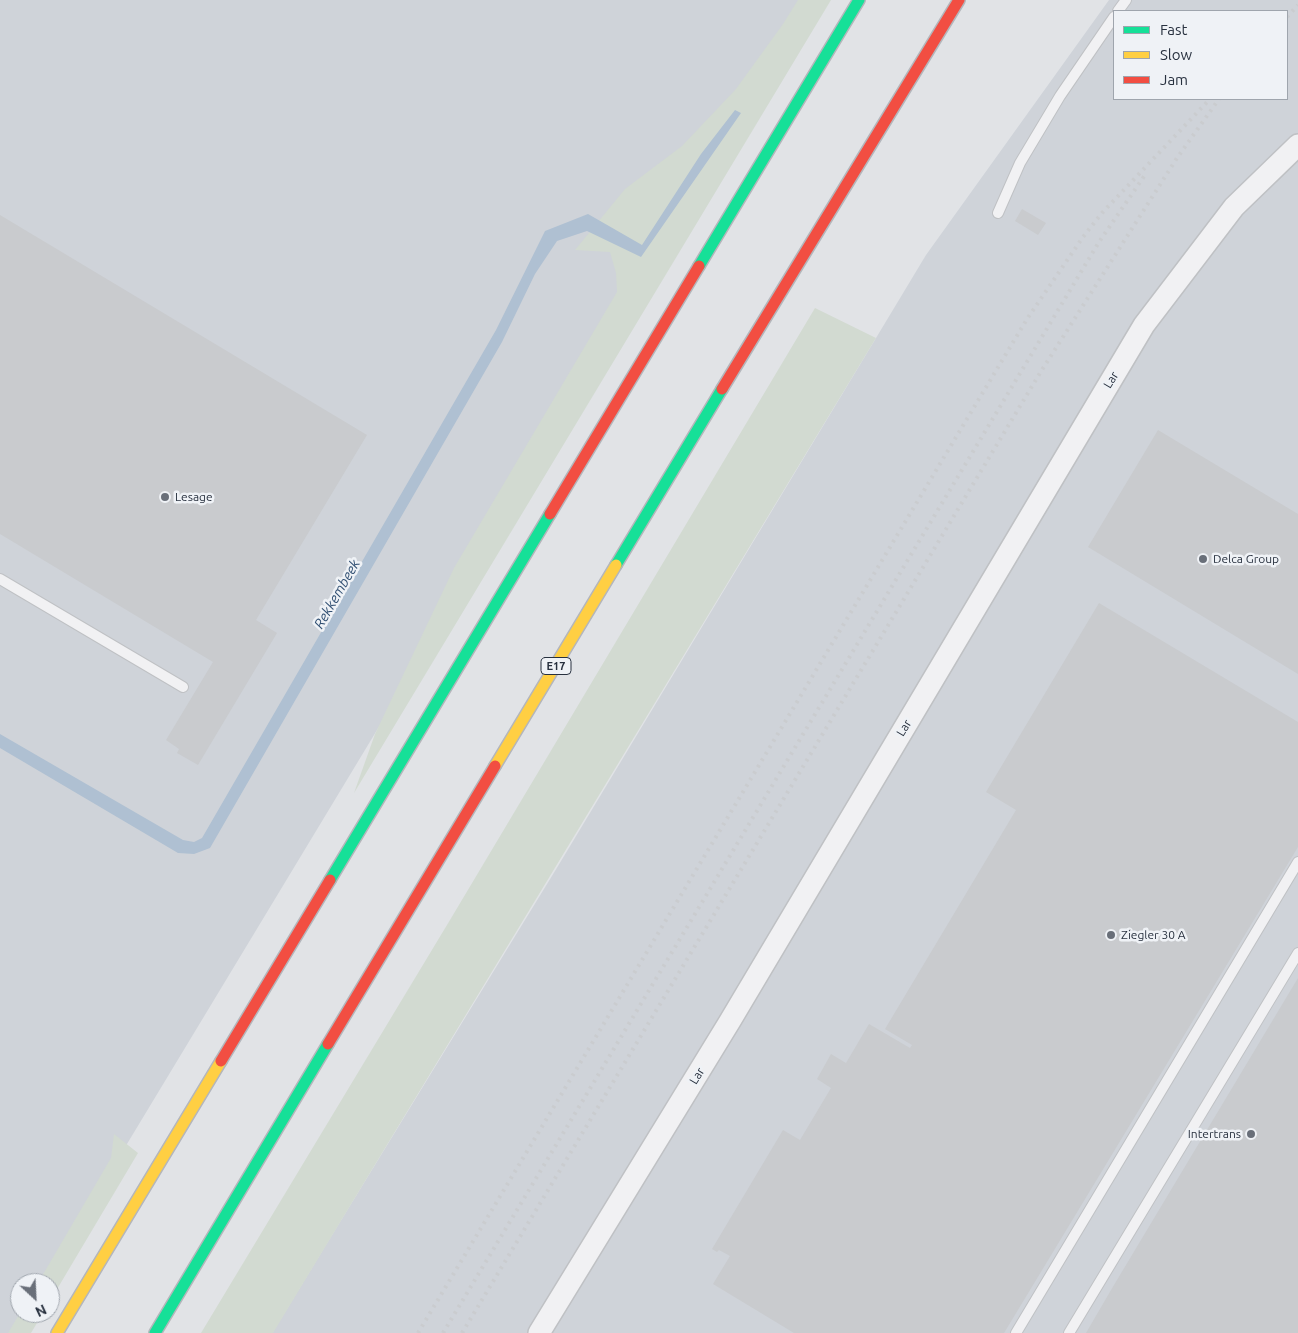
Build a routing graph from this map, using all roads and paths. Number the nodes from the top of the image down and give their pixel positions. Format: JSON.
{"nodes":[{"id":1,"x":859,"y":0,"type":"edge"},
{"id":2,"x":959,"y":0,"type":"edge"},
{"id":3,"x":1113,"y":18,"type":"edge"},
{"id":4,"x":1298,"y":145,"type":"edge"},
{"id":5,"x":998,"y":213,"type":"dead end"},
{"id":6,"x":0,"y":579,"type":"edge"},
{"id":7,"x":182,"y":687,"type":"dead end"},
{"id":8,"x":1298,"y":862,"type":"edge"},
{"id":9,"x":1298,"y":953,"type":"edge"},
{"id":10,"x":57,"y":1333,"type":"edge"},
{"id":11,"x":155,"y":1333,"type":"edge"},
{"id":12,"x":539,"y":1333,"type":"edge"},
{"id":13,"x":1016,"y":1333,"type":"edge"},
{"id":14,"x":1070,"y":1333,"type":"edge"}],
"edges":[{"from":1,"to":10,"type":"highway"},
{"from":2,"to":11,"type":"highway","number":"E17"},
{"from":3,"to":5,"type":"lane"},
{"from":4,"to":12,"type":"street","name":"Lar"},
{"from":6,"to":7,"type":"lane"},
{"from":8,"to":13,"type":"lane"},
{"from":9,"to":14,"type":"lane"}]}
